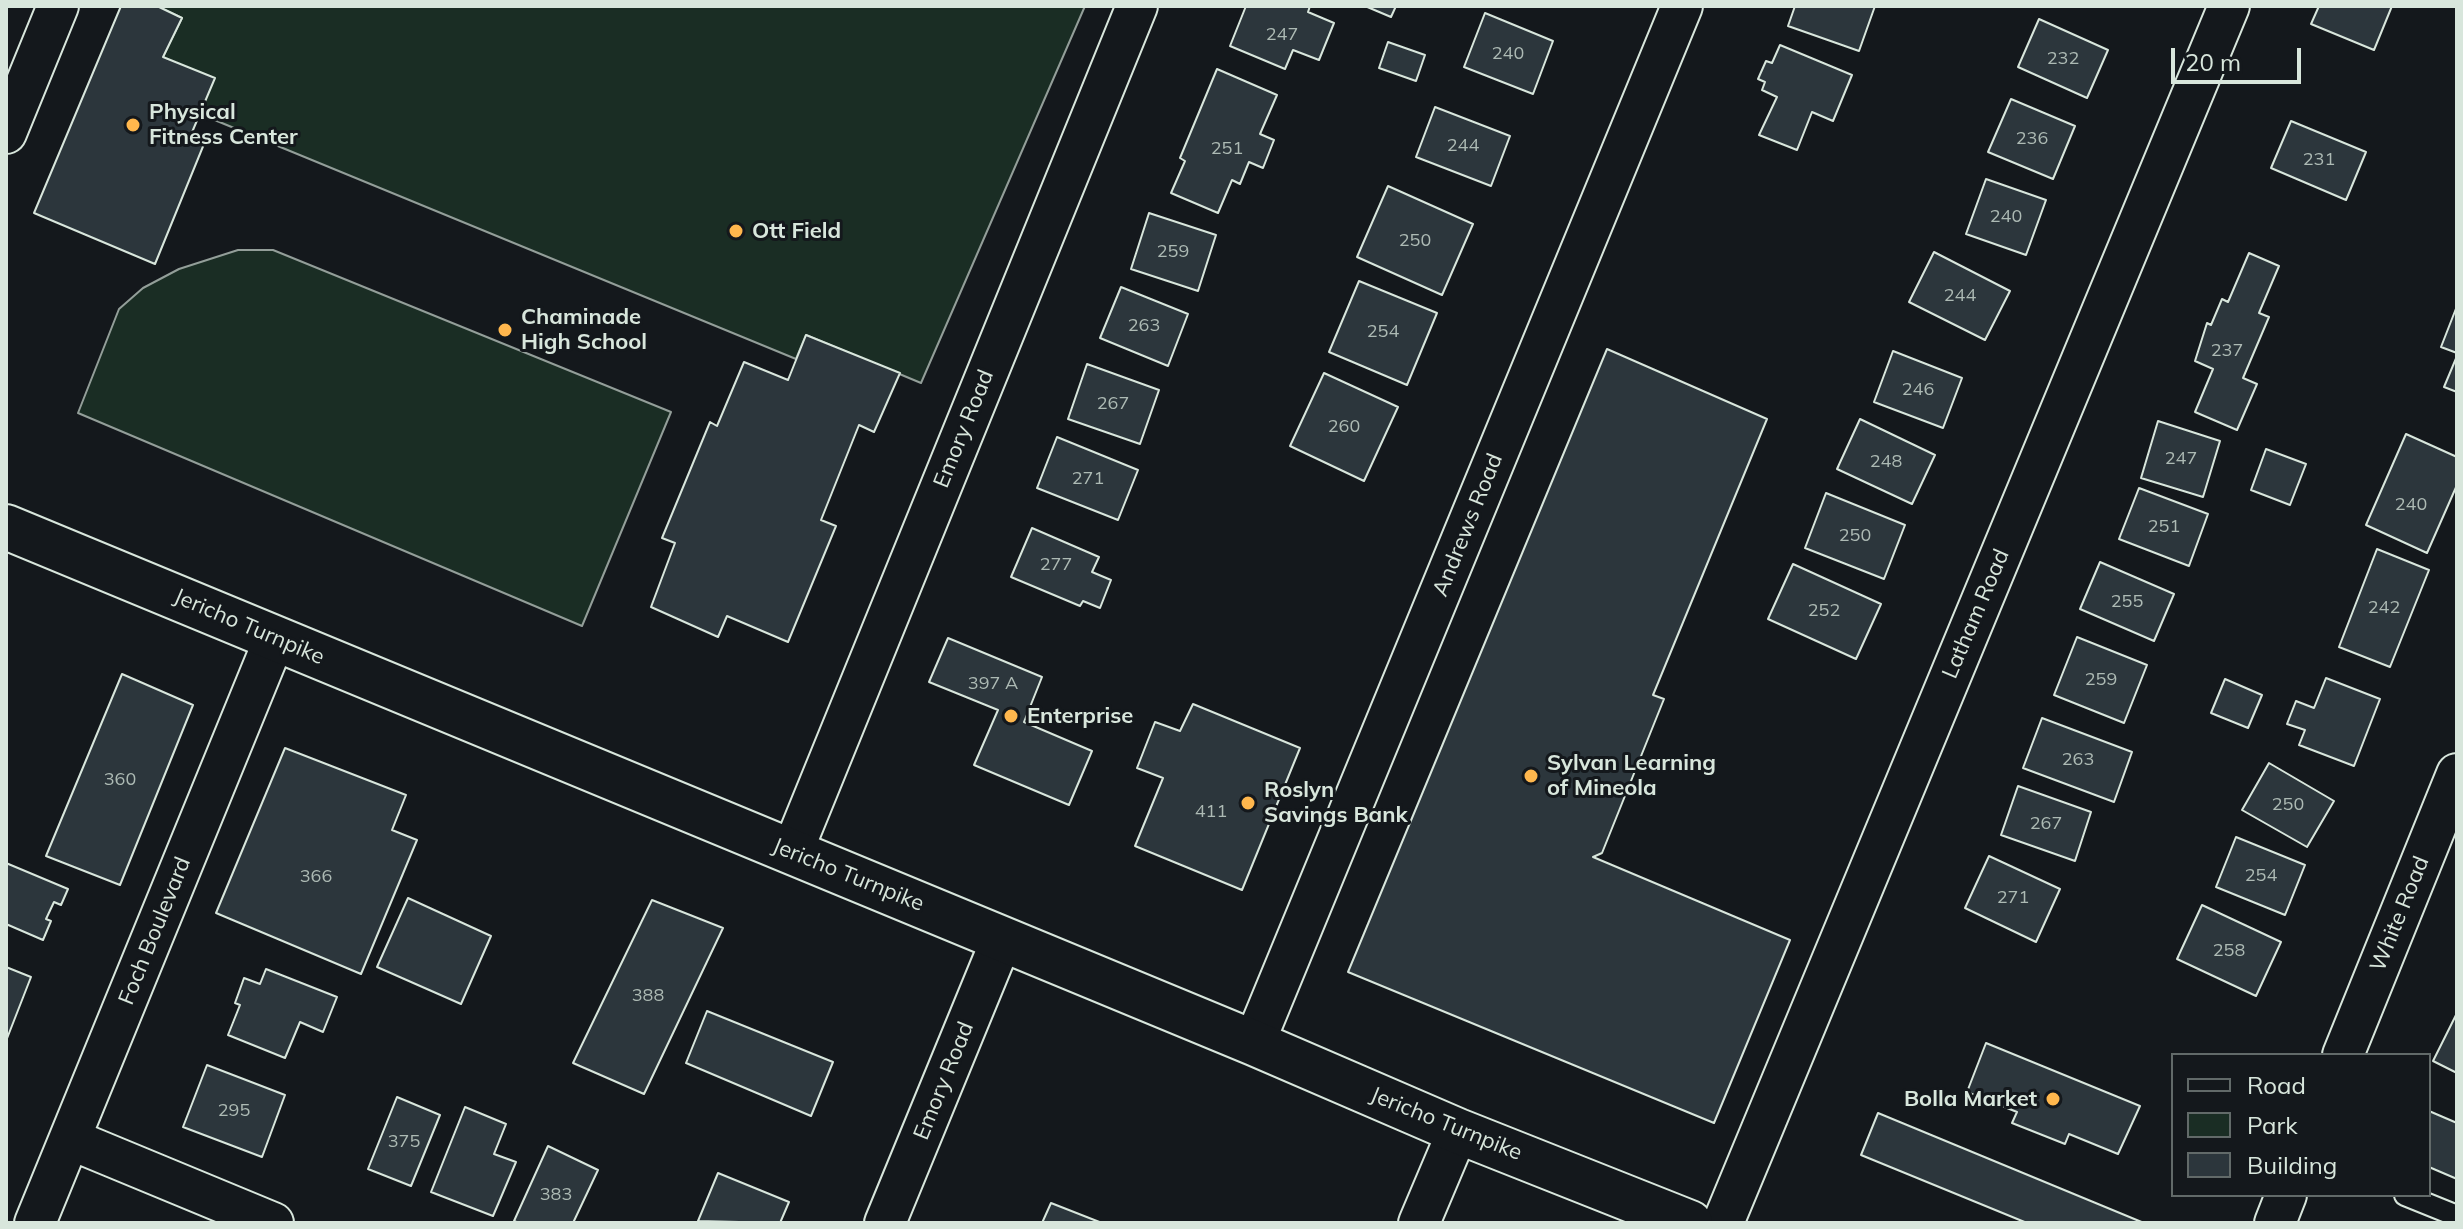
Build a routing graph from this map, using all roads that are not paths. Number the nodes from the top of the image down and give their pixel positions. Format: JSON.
{"nodes":[{"id":1,"x":58,"y":6,"type":"edge"},
{"id":2,"x":1137,"y":6,"type":"edge"},
{"id":3,"x":1682,"y":6,"type":"edge"},
{"id":4,"x":2229,"y":6,"type":"edge"},
{"id":5,"x":6,"y":133,"type":"edge"},
{"id":6,"x":6,"y":527,"type":"edge"},
{"id":7,"x":275,"y":638,"type":"junction"},
{"id":8,"x":2457,"y":774,"type":"edge"},
{"id":9,"x":792,"y":852,"type":"junction"},
{"id":10,"x":1002,"y":939,"type":"junction"},
{"id":11,"x":1254,"y":1043,"type":"junction"},
{"id":12,"x":2344,"y":1053,"type":"edge"},
{"id":13,"x":1458,"y":1131,"type":"junction"},
{"id":14,"x":70,"y":1139,"type":"junction"},
{"id":15,"x":2285,"y":1197,"type":"edge"},
{"id":16,"x":2410,"y":1197,"type":"edge"},
{"id":17,"x":2457,"y":1216,"type":"edge"},
{"id":18,"x":35,"y":1223,"type":"edge"},
{"id":19,"x":273,"y":1223,"type":"edge"},
{"id":20,"x":885,"y":1223,"type":"edge"},
{"id":21,"x":1419,"y":1223,"type":"edge"},
{"id":22,"x":1690,"y":1223,"type":"edge"},
{"id":23,"x":1723,"y":1223,"type":"edge"},
{"id":24,"x":2275,"y":1223,"type":"edge"}],
"edges":[{"from":1,"to":5,"type":"street"},
{"from":2,"to":9,"type":"street","name":"Emory Road"},
{"from":3,"to":11,"type":"street","name":"Andrews Road"},
{"from":4,"to":23,"type":"street","name":"Latham Road"},
{"from":6,"to":7,"type":"main road","name":"Jericho Turnpike"},
{"from":7,"to":9,"type":"main road","name":"Jericho Turnpike"},
{"from":7,"to":14,"type":"street","name":"Foch Boulevard"},
{"from":8,"to":12,"type":"street","name":"White Road"},
{"from":9,"to":10,"type":"main road","name":"Jericho Turnpike"},
{"from":10,"to":11,"type":"main road","name":"Jericho Turnpike"},
{"from":10,"to":20,"type":"street","name":"Emory Road"},
{"from":11,"to":13,"type":"main road","name":"Jericho Turnpike"},
{"from":13,"to":21,"type":"street"},
{"from":13,"to":22,"type":"main road","name":"Jericho Turnpike"},
{"from":14,"to":18,"type":"street","name":"Foch Boulevard"},
{"from":14,"to":19,"type":"street"},
{"from":15,"to":24,"type":"street"},
{"from":16,"to":17,"type":"lane"}]}
